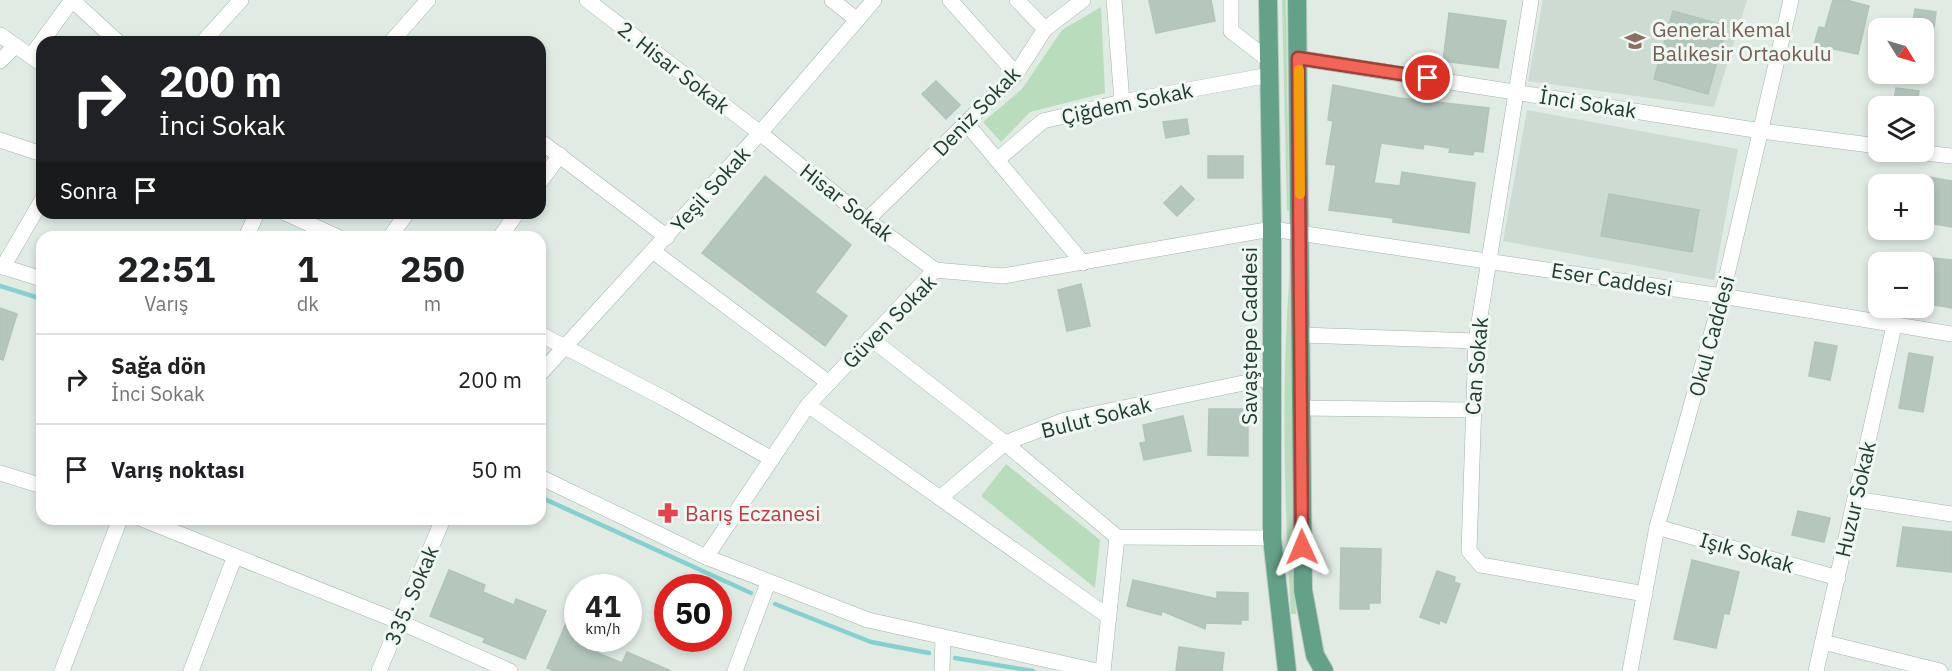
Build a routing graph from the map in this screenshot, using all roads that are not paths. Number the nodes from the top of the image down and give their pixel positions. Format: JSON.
{"nodes":[{"id":1,"x":72,"y":0,"type":"edge"},
{"id":2,"x":241,"y":0,"type":"edge"},
{"id":3,"x":428,"y":0,"type":"edge"},
{"id":4,"x":587,"y":0,"type":"edge"},
{"id":5,"x":832,"y":0,"type":"edge"},
{"id":6,"x":874,"y":0,"type":"edge"},
{"id":7,"x":950,"y":0,"type":"edge"},
{"id":8,"x":1017,"y":0,"type":"edge"},
{"id":9,"x":1083,"y":0,"type":"edge"},
{"id":10,"x":1114,"y":0,"type":"edge"},
{"id":11,"x":1231,"y":0,"type":"edge"},
{"id":12,"x":1268,"y":0,"type":"edge"},
{"id":13,"x":1297,"y":0,"type":"edge"},
{"id":14,"x":1532,"y":0,"type":"edge"},
{"id":15,"x":1791,"y":0,"type":"edge"},
{"id":16,"x":857,"y":21,"type":"junction"},
{"id":17,"x":1045,"y":29,"type":"junction"},
{"id":18,"x":0,"y":35,"type":"edge"},
{"id":19,"x":50,"y":36,"type":"edge"},
{"id":20,"x":111,"y":36,"type":"edge"},
{"id":21,"x":208,"y":36,"type":"edge"},
{"id":22,"x":396,"y":36,"type":"edge"},
{"id":23,"x":15,"y":46,"type":"junction"},
{"id":24,"x":1298,"y":58,"type":"junction"},
{"id":25,"x":36,"y":60,"type":"edge"},
{"id":26,"x":0,"y":61,"type":"edge"},
{"id":27,"x":1270,"y":68,"type":"junction"},
{"id":28,"x":1016,"y":74,"type":"junction"},
{"id":29,"x":1515,"y":92,"type":"junction"},
{"id":30,"x":1122,"y":102,"type":"junction"},
{"id":31,"x":967,"y":124,"type":"junction"},
{"id":32,"x":1761,"y":131,"type":"junction"},
{"id":33,"x":760,"y":133,"type":"junction"},
{"id":34,"x":0,"y":140,"type":"edge"},
{"id":35,"x":546,"y":145,"type":"edge"},
{"id":36,"x":1868,"y":145,"type":"edge"},
{"id":37,"x":36,"y":152,"type":"edge"},
{"id":38,"x":1934,"y":154,"type":"edge"},
{"id":39,"x":560,"y":155,"type":"junction"},
{"id":40,"x":1952,"y":156,"type":"edge"},
{"id":41,"x":997,"y":160,"type":"junction"},
{"id":42,"x":546,"y":174,"type":"edge"},
{"id":43,"x":36,"y":210,"type":"edge"},
{"id":44,"x":298,"y":219,"type":"edge"},
{"id":45,"x":867,"y":220,"type":"junction"},
{"id":46,"x":1272,"y":230,"type":"junction"},
{"id":47,"x":325,"y":231,"type":"edge"},
{"id":48,"x":1301,"y":233,"type":"junction"},
{"id":49,"x":667,"y":237,"type":"junction"},
{"id":50,"x":654,"y":252,"type":"junction"},
{"id":51,"x":1489,"y":260,"type":"junction"},
{"id":52,"x":1083,"y":263,"type":"junction"},
{"id":53,"x":2,"y":267,"type":"edge"},
{"id":54,"x":935,"y":270,"type":"junction"},
{"id":55,"x":36,"y":277,"type":"edge"},
{"id":56,"x":1722,"y":296,"type":"junction"},
{"id":57,"x":1894,"y":326,"type":"junction"},
{"id":58,"x":1952,"y":334,"type":"edge"},
{"id":59,"x":1301,"y":335,"type":"junction"},
{"id":60,"x":546,"y":337,"type":"edge"},
{"id":61,"x":870,"y":338,"type":"junction"},
{"id":62,"x":1476,"y":341,"type":"junction"},
{"id":63,"x":565,"y":347,"type":"junction"},
{"id":64,"x":546,"y":368,"type":"edge"},
{"id":65,"x":1272,"y":377,"type":"junction"},
{"id":66,"x":829,"y":383,"type":"junction"},
{"id":67,"x":808,"y":405,"type":"junction"},
{"id":68,"x":1301,"y":408,"type":"junction"},
{"id":69,"x":1471,"y":410,"type":"junction"},
{"id":70,"x":1005,"y":443,"type":"junction"},
{"id":71,"x":772,"y":459,"type":"junction"},
{"id":72,"x":0,"y":473,"type":"edge"},
{"id":73,"x":546,"y":480,"type":"edge"},
{"id":74,"x":36,"y":484,"type":"edge"},
{"id":75,"x":940,"y":498,"type":"junction"},
{"id":76,"x":1855,"y":499,"type":"junction"},
{"id":77,"x":1952,"y":514,"type":"edge"},
{"id":78,"x":118,"y":525,"type":"edge"},
{"id":79,"x":157,"y":525,"type":"edge"},
{"id":80,"x":440,"y":525,"type":"edge"},
{"id":81,"x":1657,"y":527,"type":"junction"},
{"id":82,"x":1117,"y":537,"type":"junction"},
{"id":83,"x":1272,"y":538,"type":"junction"},
{"id":84,"x":235,"y":556,"type":"junction"},
{"id":85,"x":706,"y":557,"type":"junction"},
{"id":86,"x":1838,"y":578,"type":"junction"},
{"id":87,"x":768,"y":583,"type":"junction"},
{"id":88,"x":1645,"y":594,"type":"junction"},
{"id":89,"x":1109,"y":617,"type":"junction"},
{"id":90,"x":399,"y":622,"type":"junction"},
{"id":91,"x":943,"y":638,"type":"junction"},
{"id":92,"x":1823,"y":642,"type":"junction"},
{"id":93,"x":62,"y":671,"type":"edge"},
{"id":94,"x":191,"y":671,"type":"edge"},
{"id":95,"x":379,"y":671,"type":"edge"},
{"id":96,"x":510,"y":671,"type":"edge"},
{"id":97,"x":735,"y":671,"type":"edge"},
{"id":98,"x":942,"y":671,"type":"edge"},
{"id":99,"x":1097,"y":671,"type":"edge"},
{"id":100,"x":1104,"y":671,"type":"edge"},
{"id":101,"x":1287,"y":671,"type":"edge"},
{"id":102,"x":1324,"y":671,"type":"edge"},
{"id":103,"x":1630,"y":671,"type":"edge"},
{"id":104,"x":1816,"y":671,"type":"edge"},
{"id":105,"x":1940,"y":671,"type":"edge"}],
"edges":[{"from":1,"to":19,"type":"street"},
{"from":1,"to":20,"type":"street"},
{"from":2,"to":21,"type":"street"},
{"from":3,"to":22,"type":"street"},
{"from":4,"to":33,"type":"street","name":"2. Hisar Sokak"},
{"from":5,"to":16,"type":"street"},
{"from":6,"to":16,"type":"street","name":"Yeşil Sokak"},
{"from":7,"to":28,"type":"street"},
{"from":8,"to":17,"type":"street"},
{"from":9,"to":17,"type":"street","name":"Deniz Sokak"},
{"from":10,"to":30,"type":"street"},
{"from":11,"to":27,"type":"street"},
{"from":12,"to":27,"type":"main road","name":"Savaştepe Caddesi"},
{"from":13,"to":24,"type":"main road"},
{"from":14,"to":29,"type":"street","name":"Can Sokak"},
{"from":15,"to":32,"type":"street","name":"Okul Caddesi"},
{"from":16,"to":33,"type":"street","name":"Yeşil Sokak"},
{"from":17,"to":28,"type":"street","name":"Deniz Sokak"},
{"from":18,"to":23,"type":"street"},
{"from":23,"to":25,"type":"street"},
{"from":23,"to":26,"type":"street"},
{"from":24,"to":29,"type":"street","name":"İnci Sokak"},
{"from":24,"to":48,"type":"main road"},
{"from":27,"to":30,"type":"street","name":"Çiğdem Sokak"},
{"from":27,"to":46,"type":"main road","name":"Savaştepe Caddesi"},
{"from":28,"to":31,"type":"street","name":"Deniz Sokak"},
{"from":29,"to":32,"type":"street","name":"İnci Sokak"},
{"from":29,"to":51,"type":"street","name":"Can Sokak"},
{"from":30,"to":41,"type":"street","name":"Çiğdem Sokak"},
{"from":31,"to":41,"type":"street"},
{"from":31,"to":45,"type":"street","name":"Deniz Sokak"},
{"from":32,"to":36,"type":"street","name":"İnci Sokak"},
{"from":32,"to":56,"type":"street","name":"Okul Caddesi"},
{"from":33,"to":45,"type":"street","name":"Hisar Sokak"},
{"from":33,"to":49,"type":"street","name":"Yeşil Sokak"},
{"from":34,"to":37,"type":"street"},
{"from":35,"to":39,"type":"street"},
{"from":38,"to":40,"type":"street"},
{"from":39,"to":42,"type":"street"},
{"from":39,"to":49,"type":"street"},
{"from":41,"to":52,"type":"street"},
{"from":43,"to":53,"type":"street"},
{"from":44,"to":47,"type":"street"},
{"from":45,"to":54,"type":"street","name":"Hisar Sokak"},
{"from":46,"to":48,"type":"street","name":"Eser Caddesi"},
{"from":46,"to":52,"type":"street","name":"Güven Sokak"},
{"from":46,"to":65,"type":"main road","name":"Savaştepe Caddesi"},
{"from":48,"to":51,"type":"street","name":"Eser Caddesi"},
{"from":48,"to":59,"type":"main road"},
{"from":49,"to":50,"type":"street","name":"Yeşil Sokak"},
{"from":50,"to":63,"type":"street","name":"Yeşil Sokak"},
{"from":50,"to":66,"type":"street"},
{"from":51,"to":56,"type":"street","name":"Eser Caddesi"},
{"from":51,"to":62,"type":"street","name":"Can Sokak"},
{"from":52,"to":54,"type":"street","name":"Güven Sokak"},
{"from":53,"to":55,"type":"street"},
{"from":54,"to":61,"type":"street","name":"Güven Sokak"},
{"from":56,"to":57,"type":"street","name":"Eser Caddesi"},
{"from":56,"to":81,"type":"street","name":"Okul Caddesi"},
{"from":57,"to":58,"type":"street","name":"Eser Caddesi"},
{"from":57,"to":76,"type":"street","name":"Huzur Sokak"},
{"from":59,"to":62,"type":"street"},
{"from":59,"to":68,"type":"main road"},
{"from":60,"to":63,"type":"street"},
{"from":61,"to":66,"type":"street","name":"Güven Sokak"},
{"from":61,"to":70,"type":"street"},
{"from":62,"to":69,"type":"street","name":"Can Sokak"},
{"from":63,"to":64,"type":"street","name":"Yeşil Sokak"},
{"from":63,"to":71,"type":"street"},
{"from":65,"to":70,"type":"street","name":"Bulut Sokak"},
{"from":65,"to":83,"type":"main road","name":"Savaştepe Caddesi"},
{"from":66,"to":67,"type":"street","name":"Güven Sokak"},
{"from":67,"to":71,"type":"street","name":"Güven Sokak"},
{"from":67,"to":75,"type":"street"},
{"from":68,"to":69,"type":"street"},
{"from":68,"to":102,"type":"main road"},
{"from":69,"to":88,"type":"street","name":"Can Sokak"},
{"from":70,"to":75,"type":"street","name":"Bulut Sokak"},
{"from":70,"to":82,"type":"street"},
{"from":71,"to":85,"type":"street","name":"Güven Sokak"},
{"from":72,"to":74,"type":"street"},
{"from":73,"to":85,"type":"street"},
{"from":75,"to":89,"type":"street"},
{"from":76,"to":77,"type":"street"},
{"from":76,"to":86,"type":"street","name":"Huzur Sokak"},
{"from":78,"to":93,"type":"street"},
{"from":79,"to":84,"type":"street"},
{"from":80,"to":90,"type":"street","name":"335. Sokak"},
{"from":81,"to":86,"type":"street","name":"Işık Sokak"},
{"from":81,"to":88,"type":"street","name":"Okul Caddesi"},
{"from":82,"to":83,"type":"street"},
{"from":82,"to":89,"type":"street"},
{"from":83,"to":101,"type":"main road","name":"Savaştepe Caddesi"},
{"from":84,"to":90,"type":"street"},
{"from":84,"to":94,"type":"street"},
{"from":85,"to":87,"type":"street"},
{"from":86,"to":92,"type":"street","name":"Huzur Sokak"},
{"from":87,"to":91,"type":"street"},
{"from":87,"to":97,"type":"street"},
{"from":88,"to":103,"type":"street","name":"Okul Caddesi"},
{"from":89,"to":100,"type":"street"},
{"from":90,"to":95,"type":"street","name":"335. Sokak"},
{"from":90,"to":96,"type":"street"},
{"from":91,"to":98,"type":"street"},
{"from":91,"to":99,"type":"street"},
{"from":92,"to":104,"type":"street","name":"Huzur Sokak"},
{"from":92,"to":105,"type":"street"}]}
